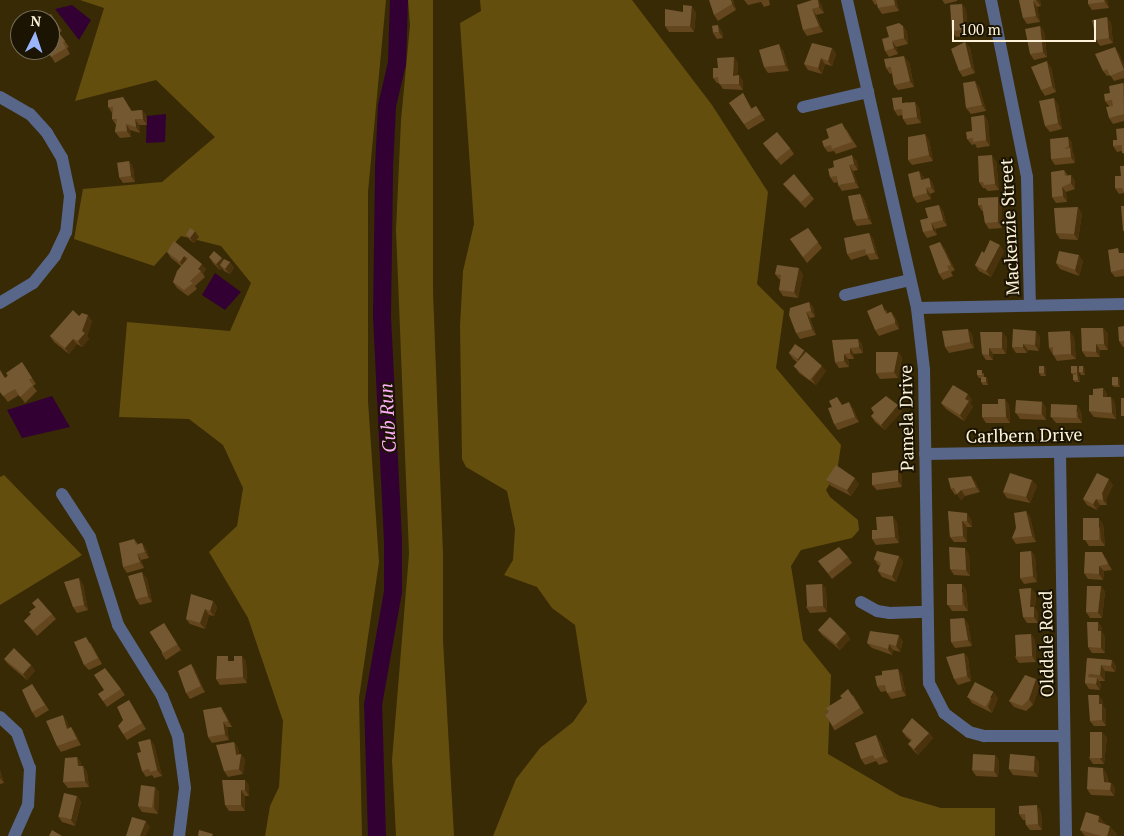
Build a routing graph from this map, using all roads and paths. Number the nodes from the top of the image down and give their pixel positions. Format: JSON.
{"nodes":[{"id":1,"x":847,"y":0,"type":"edge"},
{"id":2,"x":991,"y":0,"type":"edge"},
{"id":3,"x":868,"y":92,"type":"junction"},
{"id":4,"x":0,"y":96,"type":"edge"},
{"id":5,"x":803,"y":106,"type":"dead end"},
{"id":6,"x":910,"y":280,"type":"junction"},
{"id":7,"x":845,"y":295,"type":"dead end"},
{"id":8,"x":0,"y":303,"type":"edge"},
{"id":9,"x":1124,"y":304,"type":"edge"},
{"id":10,"x":1030,"y":305,"type":"junction"},
{"id":11,"x":917,"y":308,"type":"junction"},
{"id":12,"x":1060,"y":452,"type":"junction"},
{"id":13,"x":1124,"y":452,"type":"edge"},
{"id":14,"x":925,"y":454,"type":"junction"},
{"id":15,"x":62,"y":494,"type":"dead end"},
{"id":16,"x":862,"y":602,"type":"dead end"},
{"id":17,"x":926,"y":612,"type":"junction"},
{"id":18,"x":0,"y":717,"type":"edge"},
{"id":19,"x":1064,"y":736,"type":"junction"},
{"id":20,"x":14,"y":836,"type":"edge"},
{"id":21,"x":179,"y":836,"type":"edge"},
{"id":22,"x":1066,"y":836,"type":"edge"}],
"edges":[{"from":1,"to":3,"type":"street","name":"Pamela Drive"},
{"from":2,"to":10,"type":"street","name":"Mackenzie Street"},
{"from":3,"to":5,"type":"street"},
{"from":3,"to":6,"type":"street","name":"Pamela Drive"},
{"from":4,"to":8,"type":"street"},
{"from":6,"to":7,"type":"street"},
{"from":6,"to":11,"type":"street","name":"Pamela Drive"},
{"from":9,"to":10,"type":"street"},
{"from":10,"to":11,"type":"street"},
{"from":11,"to":14,"type":"street","name":"Pamela Drive"},
{"from":12,"to":13,"type":"street","name":"Carlbern Drive"},
{"from":12,"to":14,"type":"street","name":"Carlbern Drive"},
{"from":12,"to":19,"type":"street","name":"Olddale Road"},
{"from":14,"to":17,"type":"street","name":"Pamela Drive"},
{"from":15,"to":21,"type":"street"},
{"from":16,"to":17,"type":"street"},
{"from":17,"to":19,"type":"street","name":"Pamela Drive"},
{"from":18,"to":20,"type":"street"},
{"from":19,"to":22,"type":"street","name":"Olddale Road"}]}
